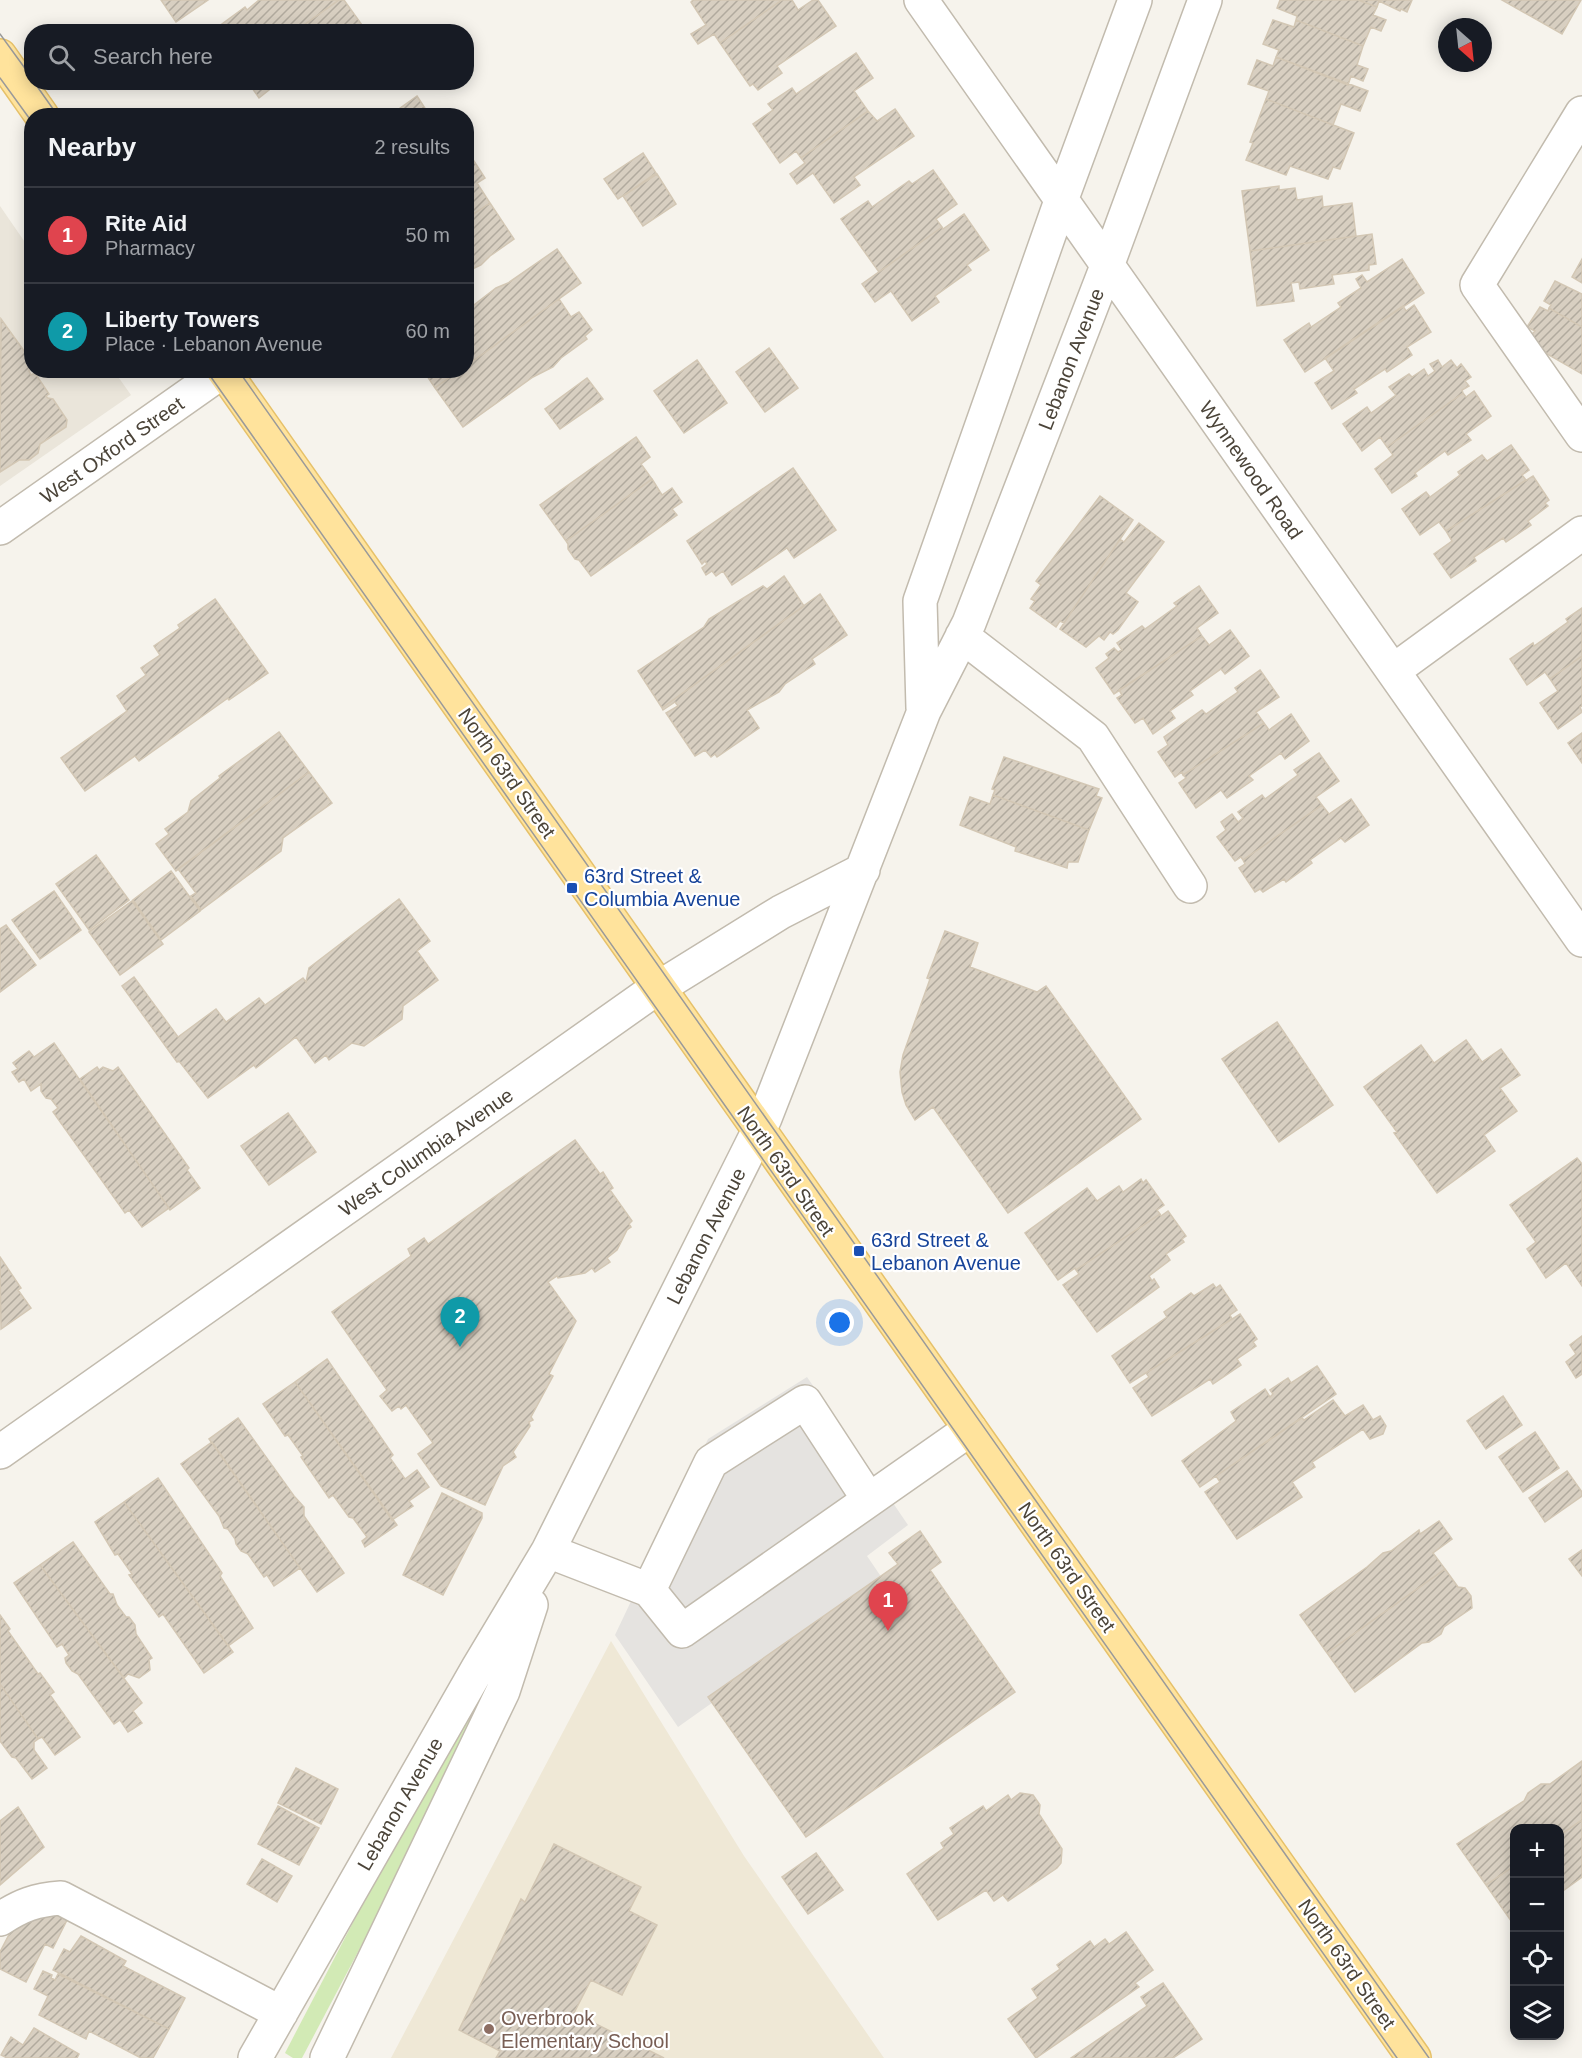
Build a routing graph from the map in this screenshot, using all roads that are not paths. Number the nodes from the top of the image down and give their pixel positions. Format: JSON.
{"nodes":[{"id":1,"x":921,"y":0,"type":"edge"},
{"id":2,"x":1135,"y":0,"type":"edge"},
{"id":3,"x":1205,"y":0,"type":"edge"},
{"id":4,"x":0,"y":56,"type":"edge"},
{"id":5,"x":36,"y":108,"type":"edge"},
{"id":6,"x":1582,"y":112,"type":"edge"},
{"id":7,"x":1062,"y":198,"type":"junction"},
{"id":8,"x":1107,"y":266,"type":"junction"},
{"id":9,"x":213,"y":378,"type":"edge"},
{"id":10,"x":228,"y":378,"type":"edge"},
{"id":11,"x":1582,"y":435,"type":"edge"},
{"id":12,"x":0,"y":528,"type":"edge"},
{"id":13,"x":1582,"y":533,"type":"edge"},
{"id":14,"x":962,"y":636,"type":"junction"},
{"id":15,"x":1393,"y":671,"type":"junction"},
{"id":16,"x":924,"y":711,"type":"junction"},
{"id":17,"x":863,"y":870,"type":"junction"},
{"id":18,"x":1190,"y":886,"type":"dead end"},
{"id":19,"x":1582,"y":940,"type":"edge"},
{"id":20,"x":658,"y":988,"type":"junction"},
{"id":21,"x":759,"y":1131,"type":"junction"},
{"id":22,"x":970,"y":1429,"type":"junction"},
{"id":23,"x":0,"y":1452,"type":"edge"},
{"id":24,"x":869,"y":1500,"type":"junction"},
{"id":25,"x":548,"y":1551,"type":"junction"},
{"id":26,"x":649,"y":1590,"type":"junction"},
{"id":27,"x":0,"y":1919,"type":"edge"},
{"id":28,"x":281,"y":2013,"type":"junction"},
{"id":29,"x":255,"y":2058,"type":"edge"},
{"id":30,"x":327,"y":2058,"type":"edge"},
{"id":31,"x":1414,"y":2058,"type":"edge"}],
"edges":[{"from":1,"to":7,"type":"street","name":"Wynnewood Road"},
{"from":2,"to":7,"type":"street","name":"Lebanon Avenue"},
{"from":3,"to":8,"type":"street","name":"Lebanon Avenue"},
{"from":4,"to":5,"type":"main road"},
{"from":6,"to":11,"type":"street"},
{"from":7,"to":8,"type":"street","name":"Wynnewood Road"},
{"from":7,"to":16,"type":"street","name":"Lebanon Avenue"},
{"from":8,"to":14,"type":"street","name":"Lebanon Avenue"},
{"from":8,"to":15,"type":"street","name":"Wynnewood Road"},
{"from":9,"to":12,"type":"street","name":"West Oxford Street"},
{"from":10,"to":20,"type":"main road","name":"North 63rd Street"},
{"from":13,"to":15,"type":"street"},
{"from":14,"to":16,"type":"street","name":"Lebanon Avenue"},
{"from":14,"to":18,"type":"street"},
{"from":15,"to":19,"type":"street","name":"Wynnewood Road"},
{"from":16,"to":17,"type":"street","name":"Lebanon Avenue"},
{"from":17,"to":20,"type":"street","name":"West Columbia Avenue"},
{"from":17,"to":21,"type":"street","name":"Lebanon Avenue"},
{"from":20,"to":21,"type":"main road","name":"North 63rd Street"},
{"from":20,"to":23,"type":"street","name":"West Columbia Avenue"},
{"from":21,"to":22,"type":"main road","name":"North 63rd Street"},
{"from":21,"to":25,"type":"street","name":"Lebanon Avenue"},
{"from":22,"to":24,"type":"street"},
{"from":22,"to":31,"type":"main road","name":"North 63rd Street"},
{"from":24,"to":26,"type":"street"},
{"from":24,"to":26,"type":"street"},
{"from":25,"to":26,"type":"street"},
{"from":25,"to":28,"type":"street","name":"Lebanon Avenue"},
{"from":25,"to":30,"type":"street","name":"Lebanon Avenue"},
{"from":27,"to":28,"type":"street"},
{"from":28,"to":29,"type":"street","name":"Lebanon Avenue"}]}
